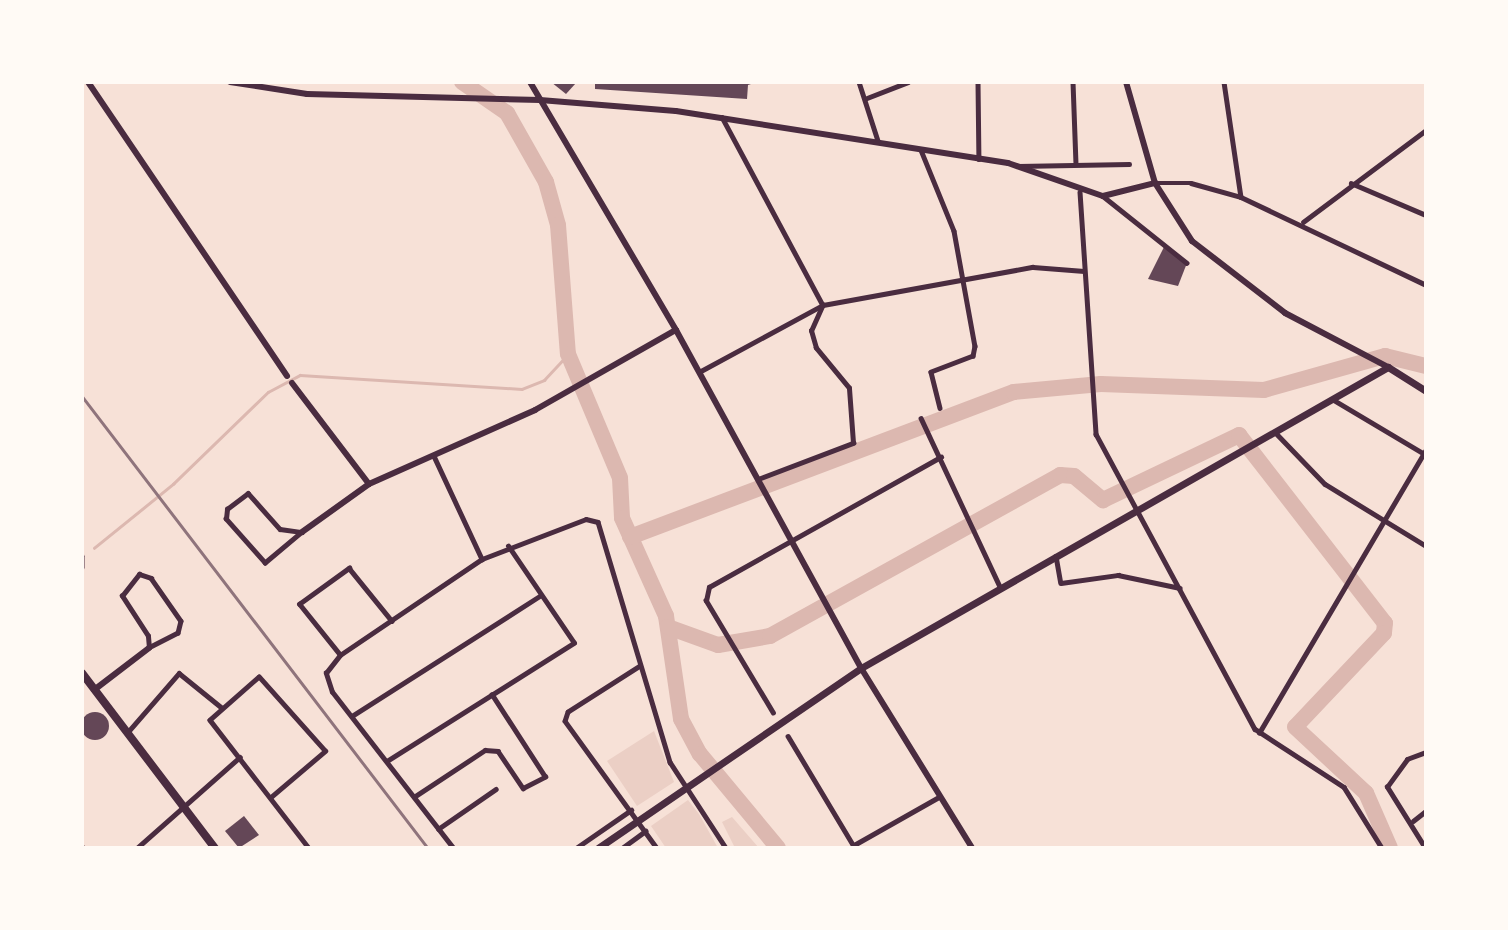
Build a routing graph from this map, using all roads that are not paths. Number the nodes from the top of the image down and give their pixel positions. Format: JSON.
{"nodes":[{"id":1,"x":88,"y":82,"type":"edge"},
{"id":2,"x":230,"y":82,"type":"edge"},
{"id":3,"x":530,"y":82,"type":"edge"},
{"id":4,"x":859,"y":82,"type":"edge"},
{"id":5,"x":908,"y":82,"type":"edge"},
{"id":6,"x":978,"y":82,"type":"edge"},
{"id":7,"x":1073,"y":82,"type":"edge"},
{"id":8,"x":1126,"y":82,"type":"edge"},
{"id":9,"x":1224,"y":82,"type":"edge"},
{"id":10,"x":867,"y":98,"type":"junction"},
{"id":11,"x":540,"y":100,"type":"junction"},
{"id":12,"x":722,"y":116,"type":"junction"},
{"id":13,"x":1426,"y":131,"type":"edge"},
{"id":14,"x":878,"y":141,"type":"junction"},
{"id":15,"x":921,"y":150,"type":"junction"},
{"id":16,"x":979,"y":160,"type":"junction"},
{"id":17,"x":1076,"y":162,"type":"junction"},
{"id":18,"x":1129,"y":164,"type":"dead end"},
{"id":19,"x":1018,"y":166,"type":"junction"},
{"id":20,"x":1155,"y":183,"type":"junction"},
{"id":21,"x":1351,"y":183,"type":"junction"},
{"id":22,"x":1080,"y":192,"type":"junction"},
{"id":23,"x":1103,"y":196,"type":"junction"},
{"id":24,"x":1241,"y":197,"type":"junction"},
{"id":25,"x":1426,"y":215,"type":"edge"},
{"id":26,"x":1303,"y":222,"type":"junction"},
{"id":27,"x":1187,"y":263,"type":"dead end"},
{"id":28,"x":1084,"y":271,"type":"junction"},
{"id":29,"x":964,"y":281,"type":"junction"},
{"id":30,"x":1426,"y":285,"type":"edge"},
{"id":31,"x":822,"y":305,"type":"junction"},
{"id":32,"x":676,"y":330,"type":"junction"},
{"id":33,"x":1384,"y":365,"type":"junction"},
{"id":34,"x":699,"y":372,"type":"junction"},
{"id":35,"x":287,"y":376,"type":"joint"},
{"id":36,"x":292,"y":383,"type":"joint"},
{"id":37,"x":1426,"y":391,"type":"edge"},
{"id":38,"x":1332,"y":399,"type":"junction"},
{"id":39,"x":940,"y":408,"type":"dead end"},
{"id":40,"x":921,"y":418,"type":"dead end"},
{"id":41,"x":1275,"y":432,"type":"junction"},
{"id":42,"x":1424,"y":451,"type":"edge"},
{"id":43,"x":434,"y":456,"type":"junction"},
{"id":44,"x":941,"y":457,"type":"junction"},
{"id":45,"x":755,"y":480,"type":"junction"},
{"id":46,"x":369,"y":484,"type":"junction"},
{"id":47,"x":1137,"y":509,"type":"junction"},
{"id":48,"x":1383,"y":521,"type":"junction"},
{"id":49,"x":302,"y":531,"type":"junction"},
{"id":50,"x":789,"y":540,"type":"junction"},
{"id":51,"x":508,"y":546,"type":"junction"},
{"id":52,"x":1426,"y":546,"type":"edge"},
{"id":53,"x":1056,"y":555,"type":"junction"},
{"id":54,"x":82,"y":556,"type":"edge"},
{"id":55,"x":481,"y":559,"type":"junction"},
{"id":56,"x":82,"y":567,"type":"edge"},
{"id":57,"x":1000,"y":587,"type":"junction"},
{"id":58,"x":1180,"y":588,"type":"junction"},
{"id":59,"x":541,"y":595,"type":"junction"},
{"id":60,"x":392,"y":621,"type":"junction"},
{"id":61,"x":149,"y":648,"type":"junction"},
{"id":62,"x":340,"y":655,"type":"junction"},
{"id":63,"x":640,"y":666,"type":"junction"},
{"id":64,"x":861,"y":668,"type":"junction"},
{"id":65,"x":82,"y":673,"type":"edge"},
{"id":66,"x":94,"y":690,"type":"junction"},
{"id":67,"x":492,"y":695,"type":"junction"},
{"id":68,"x":221,"y":707,"type":"junction"},
{"id":69,"x":773,"y":713,"type":"dead end"},
{"id":70,"x":352,"y":716,"type":"junction"},
{"id":71,"x":127,"y":733,"type":"junction"},
{"id":72,"x":1259,"y":733,"type":"junction"},
{"id":73,"x":788,"y":736,"type":"dead end"},
{"id":74,"x":1426,"y":752,"type":"edge"},
{"id":75,"x":240,"y":757,"type":"junction"},
{"id":76,"x":387,"y":761,"type":"junction"},
{"id":77,"x":688,"y":785,"type":"junction"},
{"id":78,"x":496,"y":789,"type":"dead end"},
{"id":79,"x":271,"y":797,"type":"junction"},
{"id":80,"x":414,"y":797,"type":"junction"},
{"id":81,"x":939,"y":797,"type":"junction"},
{"id":82,"x":183,"y":805,"type":"junction"},
{"id":83,"x":631,"y":810,"type":"junction"},
{"id":84,"x":1426,"y":811,"type":"edge"},
{"id":85,"x":1413,"y":821,"type":"junction"},
{"id":86,"x":438,"y":829,"type":"junction"},
{"id":87,"x":645,"y":831,"type":"junction"},
{"id":88,"x":854,"y":846,"type":"edge"},
{"id":89,"x":137,"y":848,"type":"edge"},
{"id":90,"x":215,"y":848,"type":"edge"},
{"id":91,"x":309,"y":848,"type":"edge"},
{"id":92,"x":453,"y":848,"type":"edge"},
{"id":93,"x":576,"y":848,"type":"edge"},
{"id":94,"x":598,"y":848,"type":"edge"},
{"id":95,"x":622,"y":848,"type":"edge"},
{"id":96,"x":657,"y":848,"type":"edge"},
{"id":97,"x":726,"y":848,"type":"edge"},
{"id":98,"x":972,"y":848,"type":"edge"},
{"id":99,"x":1382,"y":848,"type":"edge"},
{"id":100,"x":1425,"y":848,"type":"edge"}],
"edges":[{"from":1,"to":35,"type":"street"},
{"from":2,"to":11,"type":"street"},
{"from":3,"to":11,"type":"street"},
{"from":4,"to":10,"type":"street"},
{"from":5,"to":10,"type":"street"},
{"from":6,"to":16,"type":"street"},
{"from":7,"to":17,"type":"street"},
{"from":8,"to":20,"type":"street"},
{"from":9,"to":24,"type":"street"},
{"from":10,"to":14,"type":"street"},
{"from":11,"to":12,"type":"street"},
{"from":11,"to":32,"type":"street"},
{"from":12,"to":14,"type":"street"},
{"from":12,"to":31,"type":"street"},
{"from":13,"to":21,"type":"street"},
{"from":14,"to":15,"type":"street"},
{"from":15,"to":16,"type":"street"},
{"from":15,"to":29,"type":"street"},
{"from":16,"to":19,"type":"street"},
{"from":17,"to":18,"type":"street"},
{"from":17,"to":19,"type":"street"},
{"from":19,"to":22,"type":"street"},
{"from":20,"to":23,"type":"street"},
{"from":20,"to":24,"type":"street"},
{"from":20,"to":33,"type":"street"},
{"from":21,"to":25,"type":"street"},
{"from":21,"to":26,"type":"street"},
{"from":22,"to":23,"type":"street"},
{"from":22,"to":28,"type":"street"},
{"from":23,"to":27,"type":"street"},
{"from":24,"to":26,"type":"street"},
{"from":26,"to":30,"type":"street"},
{"from":28,"to":29,"type":"street"},
{"from":28,"to":47,"type":"street"},
{"from":29,"to":31,"type":"street"},
{"from":29,"to":39,"type":"street"},
{"from":31,"to":34,"type":"street"},
{"from":31,"to":45,"type":"street"},
{"from":32,"to":34,"type":"street"},
{"from":32,"to":43,"type":"street"},
{"from":33,"to":37,"type":"main road"},
{"from":33,"to":38,"type":"main road"},
{"from":34,"to":45,"type":"street"},
{"from":35,"to":36,"type":"street"},
{"from":36,"to":46,"type":"street"},
{"from":38,"to":41,"type":"main road"},
{"from":38,"to":42,"type":"street"},
{"from":40,"to":44,"type":"street"},
{"from":41,"to":47,"type":"main road"},
{"from":41,"to":48,"type":"street"},
{"from":42,"to":48,"type":"street"},
{"from":43,"to":46,"type":"street"},
{"from":43,"to":55,"type":"street"},
{"from":44,"to":50,"type":"street"},
{"from":44,"to":57,"type":"street"},
{"from":45,"to":50,"type":"street"},
{"from":46,"to":49,"type":"street"},
{"from":47,"to":53,"type":"main road"},
{"from":47,"to":58,"type":"street"},
{"from":48,"to":52,"type":"street"},
{"from":48,"to":72,"type":"street"},
{"from":49,"to":49,"type":"street"},
{"from":50,"to":64,"type":"street"},
{"from":50,"to":69,"type":"street"},
{"from":51,"to":55,"type":"street"},
{"from":51,"to":59,"type":"street"},
{"from":51,"to":63,"type":"street"},
{"from":53,"to":57,"type":"main road"},
{"from":53,"to":58,"type":"street"},
{"from":54,"to":56,"type":"street"},
{"from":55,"to":60,"type":"street"},
{"from":57,"to":64,"type":"main road"},
{"from":58,"to":72,"type":"street"},
{"from":59,"to":67,"type":"street"},
{"from":59,"to":70,"type":"street"},
{"from":60,"to":62,"type":"street"},
{"from":60,"to":62,"type":"street"},
{"from":61,"to":61,"type":"street"},
{"from":61,"to":66,"type":"street"},
{"from":62,"to":70,"type":"street"},
{"from":63,"to":77,"type":"street"},
{"from":63,"to":83,"type":"street"},
{"from":64,"to":77,"type":"main road"},
{"from":64,"to":81,"type":"street"},
{"from":65,"to":66,"type":"main road"},
{"from":66,"to":71,"type":"main road"},
{"from":67,"to":76,"type":"street"},
{"from":67,"to":80,"type":"street"},
{"from":68,"to":71,"type":"street"},
{"from":68,"to":75,"type":"street"},
{"from":68,"to":79,"type":"street"},
{"from":70,"to":76,"type":"street"},
{"from":71,"to":82,"type":"main road"},
{"from":72,"to":99,"type":"street"},
{"from":73,"to":88,"type":"street"},
{"from":74,"to":85,"type":"street"},
{"from":75,"to":79,"type":"street"},
{"from":75,"to":82,"type":"street"},
{"from":76,"to":80,"type":"street"},
{"from":77,"to":94,"type":"main road"},
{"from":77,"to":97,"type":"street"},
{"from":78,"to":86,"type":"street"},
{"from":79,"to":91,"type":"street"},
{"from":80,"to":86,"type":"street"},
{"from":81,"to":88,"type":"street"},
{"from":81,"to":98,"type":"street"},
{"from":82,"to":89,"type":"street"},
{"from":82,"to":90,"type":"main road"},
{"from":83,"to":87,"type":"street"},
{"from":83,"to":93,"type":"street"},
{"from":84,"to":85,"type":"street"},
{"from":85,"to":100,"type":"street"},
{"from":86,"to":92,"type":"street"},
{"from":87,"to":95,"type":"street"},
{"from":87,"to":96,"type":"street"}]}
